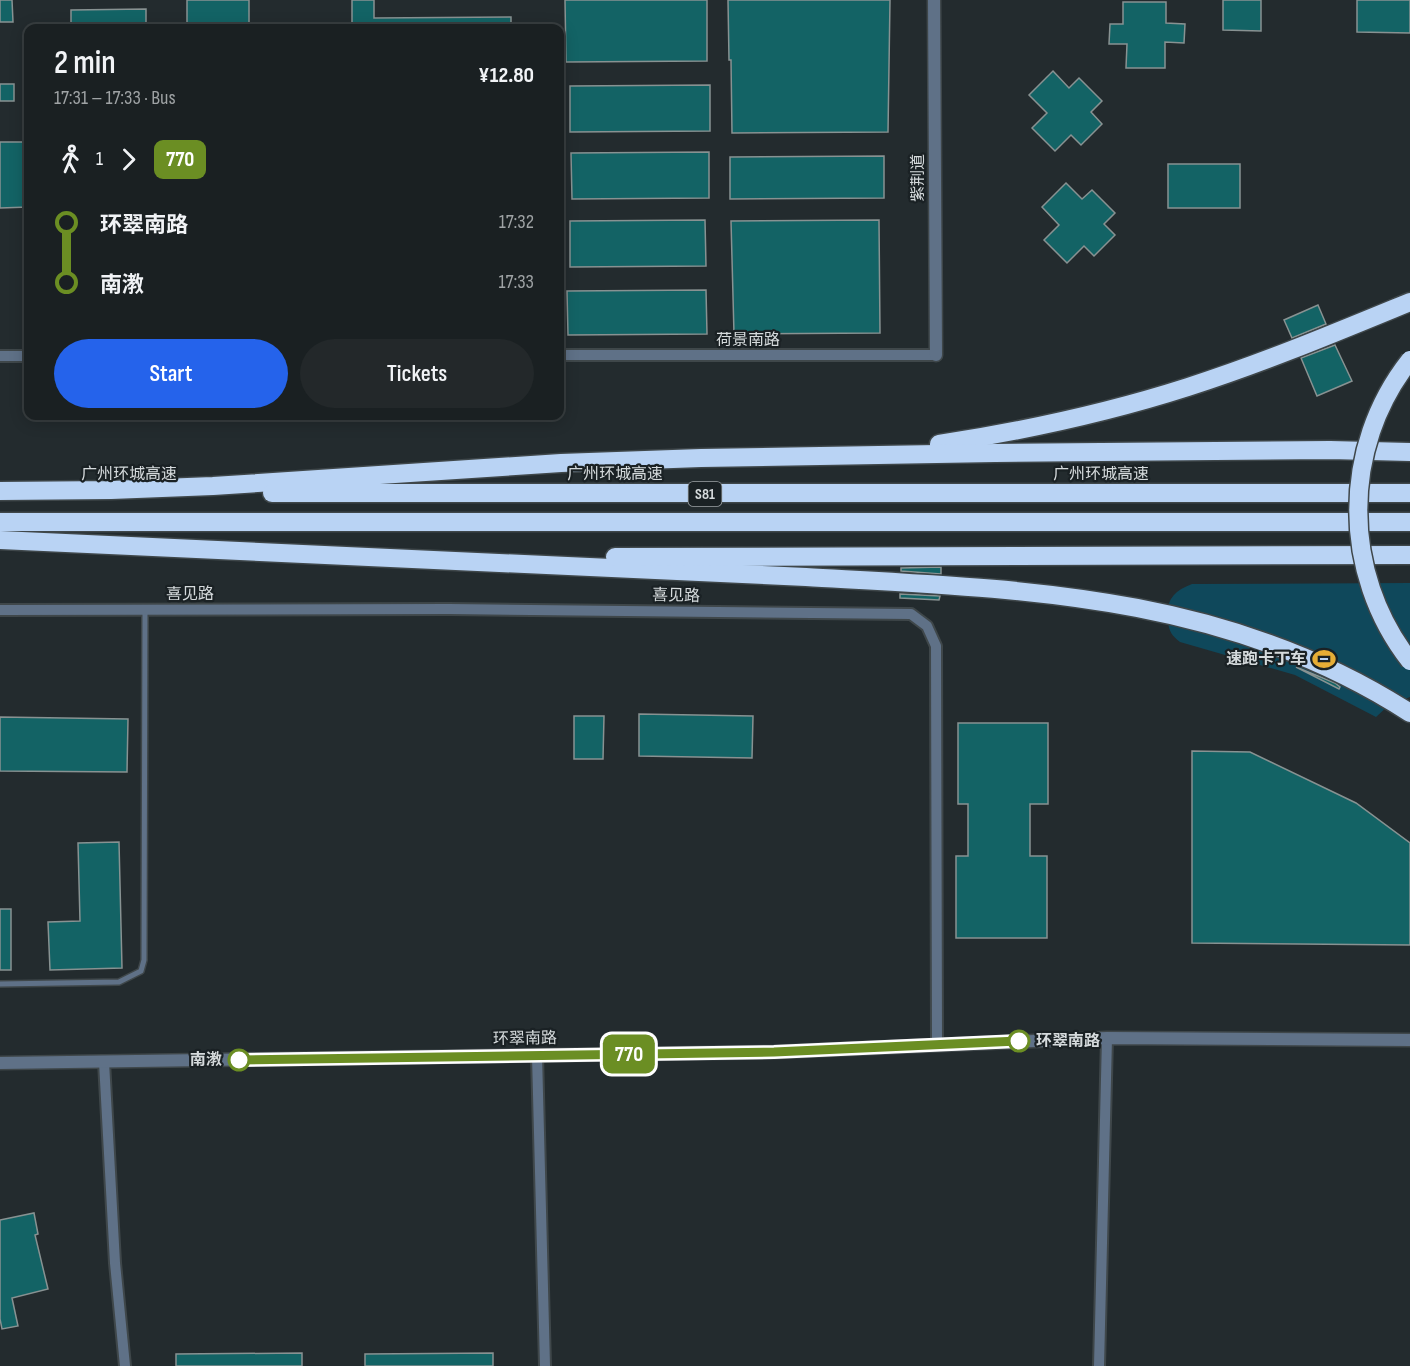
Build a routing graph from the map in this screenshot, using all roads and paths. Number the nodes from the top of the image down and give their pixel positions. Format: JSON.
{"nodes":[{"id":1,"x":934,"y":0,"type":"edge"},
{"id":2,"x":1410,"y":302,"type":"edge"},
{"id":3,"x":564,"y":355,"type":"edge"},
{"id":4,"x":936,"y":355,"type":"joint"},
{"id":5,"x":0,"y":356,"type":"edge"},
{"id":6,"x":24,"y":356,"type":"edge"},
{"id":7,"x":1410,"y":360,"type":"edge"},
{"id":8,"x":1410,"y":452,"type":"edge"},
{"id":9,"x":821,"y":455,"type":"junction"},
{"id":10,"x":0,"y":492,"type":"edge"},
{"id":11,"x":1410,"y":493,"type":"edge"},
{"id":12,"x":0,"y":522,"type":"edge"},
{"id":13,"x":1410,"y":522,"type":"edge"},
{"id":14,"x":0,"y":540,"type":"edge"},
{"id":15,"x":1410,"y":555,"type":"edge"},
{"id":16,"x":352,"y":557,"type":"junction"},
{"id":17,"x":145,"y":609,"type":"junction"},
{"id":18,"x":0,"y":610,"type":"edge"},
{"id":19,"x":1410,"y":661,"type":"edge"},
{"id":20,"x":1410,"y":713,"type":"edge"},
{"id":21,"x":0,"y":984,"type":"edge"},
{"id":22,"x":1107,"y":1038,"type":"junction"},
{"id":23,"x":1410,"y":1040,"type":"edge"},
{"id":24,"x":937,"y":1045,"type":"junction"},
{"id":25,"x":537,"y":1055,"type":"junction"},
{"id":26,"x":104,"y":1062,"type":"junction"},
{"id":27,"x":0,"y":1063,"type":"edge"},
{"id":28,"x":125,"y":1366,"type":"edge"},
{"id":29,"x":544,"y":1366,"type":"edge"},
{"id":30,"x":1099,"y":1366,"type":"edge"}],
"edges":[{"from":1,"to":4,"type":"street","name":"紫荆道"},
{"from":2,"to":9,"type":"highway"},
{"from":3,"to":4,"type":"street","name":"荷景南路"},
{"from":5,"to":6,"type":"street"},
{"from":7,"to":19,"type":"highway","bridge":true},
{"from":8,"to":9,"type":"highway"},
{"from":9,"to":10,"type":"highway"},
{"from":10,"to":11,"type":"highway","name":"广州环城高速","number":"S81"},
{"from":12,"to":13,"type":"highway","number":"S81"},
{"from":14,"to":16,"type":"highway"},
{"from":15,"to":16,"type":"highway"},
{"from":16,"to":20,"type":"highway"},
{"from":17,"to":18,"type":"street","name":"喜见路"},
{"from":17,"to":21,"type":"lane"},
{"from":17,"to":24,"type":"street","name":"喜见路"},
{"from":22,"to":23,"type":"street","name":"环翠南路"},
{"from":22,"to":24,"type":"street","name":"环翠南路"},
{"from":22,"to":30,"type":"street"},
{"from":24,"to":25,"type":"street","name":"环翠南路"},
{"from":25,"to":26,"type":"street","name":"环翠南路"},
{"from":25,"to":29,"type":"street"},
{"from":26,"to":27,"type":"street","name":"环翠南路"},
{"from":26,"to":28,"type":"street"}]}
